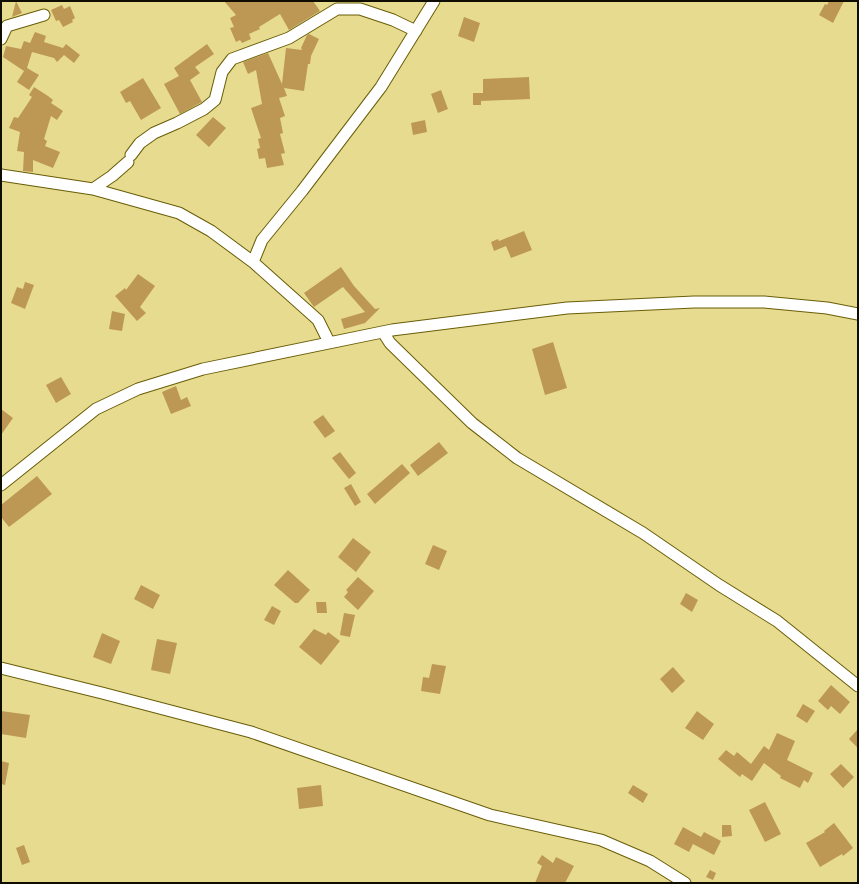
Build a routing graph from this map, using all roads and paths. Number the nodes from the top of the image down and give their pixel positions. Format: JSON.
{"nodes":[{"id":1,"x":434,"y":1,"type":"edge"},
{"id":2,"x":44,"y":15,"type":"dead end"},
{"id":3,"x":416,"y":31,"type":"junction"},
{"id":4,"x":1,"y":39,"type":"edge"},
{"id":5,"x":1,"y":175,"type":"edge"},
{"id":6,"x":93,"y":188,"type":"junction"},
{"id":7,"x":253,"y":262,"type":"junction"},
{"id":8,"x":858,"y":314,"type":"edge"},
{"id":9,"x":383,"y":332,"type":"junction"},
{"id":10,"x":329,"y":342,"type":"junction"},
{"id":11,"x":1,"y":485,"type":"edge"},
{"id":12,"x":1,"y":668,"type":"edge"},
{"id":13,"x":858,"y":686,"type":"edge"},
{"id":14,"x":685,"y":883,"type":"edge"}],
"edges":[{"from":1,"to":3,"type":"street"},
{"from":2,"to":4,"type":"street"},
{"from":3,"to":6,"type":"street"},
{"from":3,"to":7,"type":"street"},
{"from":5,"to":6,"type":"street"},
{"from":6,"to":7,"type":"street"},
{"from":7,"to":10,"type":"street"},
{"from":8,"to":9,"type":"street"},
{"from":9,"to":10,"type":"street"},
{"from":9,"to":13,"type":"street"},
{"from":10,"to":11,"type":"street"},
{"from":12,"to":14,"type":"street"}]}
